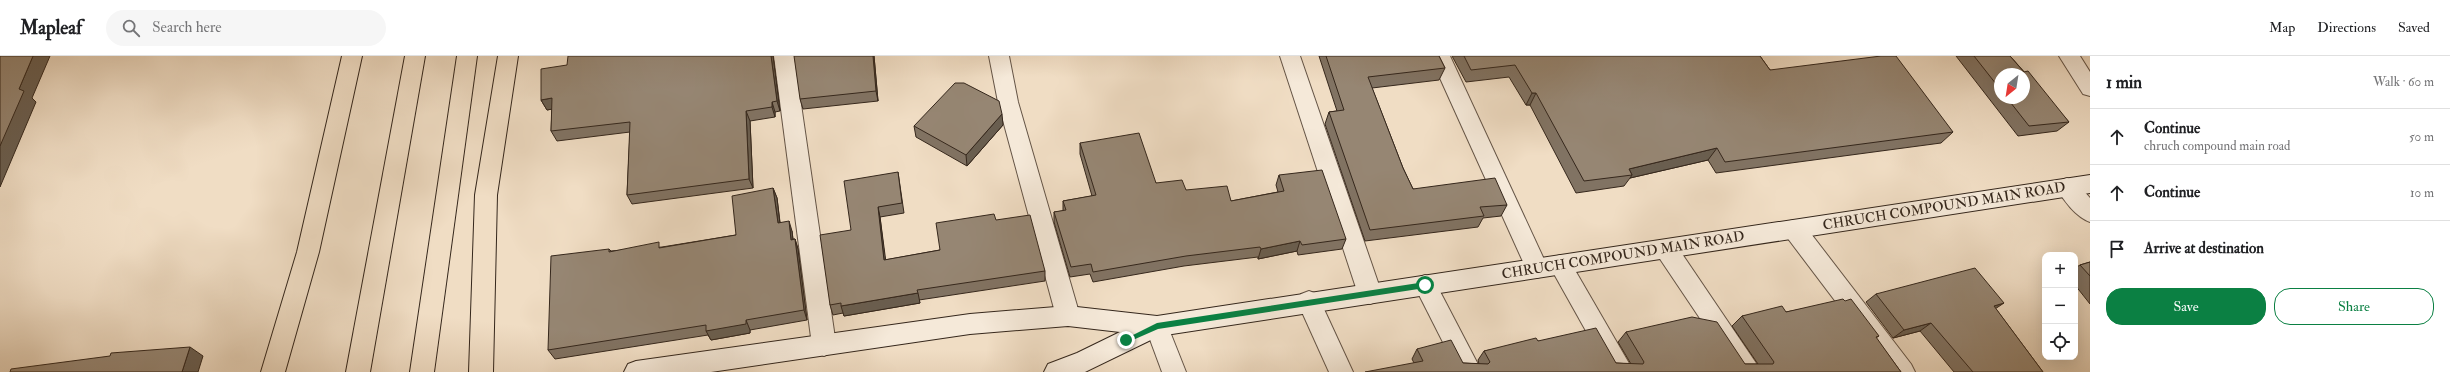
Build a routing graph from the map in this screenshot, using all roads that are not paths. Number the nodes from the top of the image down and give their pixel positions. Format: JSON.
{"nodes":[{"id":1,"x":352,"y":56,"type":"edge"},
{"id":2,"x":415,"y":56,"type":"edge"},
{"id":3,"x":467,"y":56,"type":"edge"},
{"id":4,"x":508,"y":56,"type":"edge"},
{"id":5,"x":784,"y":56,"type":"edge"},
{"id":6,"x":999,"y":56,"type":"edge"},
{"id":7,"x":1290,"y":56,"type":"edge"},
{"id":8,"x":1440,"y":56,"type":"edge"},
{"id":9,"x":2069,"y":56,"type":"edge"},
{"id":10,"x":2090,"y":88,"type":"edge"},
{"id":11,"x":2090,"y":184,"type":"edge"},
{"id":12,"x":2067,"y":188,"type":"junction"},
{"id":13,"x":2090,"y":213,"type":"edge"},
{"id":14,"x":1794,"y":229,"type":"junction"},
{"id":15,"x":1666,"y":249,"type":"junction"},
{"id":16,"x":1560,"y":265,"type":"junction"},
{"id":17,"x":1537,"y":268,"type":"junction"},
{"id":18,"x":1425,"y":285,"type":"junction"},
{"id":19,"x":1370,"y":294,"type":"junction"},
{"id":20,"x":1309,"y":301,"type":"junction"},
{"id":21,"x":1068,"y":316,"type":"junction"},
{"id":22,"x":1157,"y":326,"type":"junction"},
{"id":23,"x":824,"y":345,"type":"junction"},
{"id":24,"x":422,"y":367,"type":"edge"},
{"id":25,"x":274,"y":372,"type":"edge"},
{"id":26,"x":358,"y":372,"type":"edge"},
{"id":27,"x":480,"y":372,"type":"edge"},
{"id":28,"x":636,"y":372,"type":"edge"},
{"id":29,"x":1056,"y":372,"type":"edge"},
{"id":30,"x":1174,"y":372,"type":"edge"},
{"id":31,"x":1341,"y":372,"type":"edge"},
{"id":32,"x":1470,"y":372,"type":"edge"},
{"id":33,"x":1622,"y":372,"type":"edge"},
{"id":34,"x":1750,"y":372,"type":"edge"},
{"id":35,"x":1903,"y":372,"type":"edge"}],
"edges":[{"from":1,"to":25,"type":"main road"},
{"from":2,"to":26,"type":"main road"},
{"from":3,"to":24,"type":"main road"},
{"from":4,"to":27,"type":"main road"},
{"from":5,"to":23,"type":"street"},
{"from":6,"to":21,"type":"street"},
{"from":7,"to":19,"type":"street"},
{"from":8,"to":17,"type":"street"},
{"from":9,"to":10,"type":"street"},
{"from":11,"to":12,"type":"street","name":"CHRUCH COMPOUND MAIN ROAD"},
{"from":12,"to":13,"type":"street"},
{"from":12,"to":14,"type":"street","name":"CHRUCH COMPOUND MAIN ROAD"},
{"from":14,"to":15,"type":"street","name":"CHRUCH COMPOUND MAIN ROAD"},
{"from":14,"to":35,"type":"street"},
{"from":15,"to":16,"type":"street","name":"CHRUCH COMPOUND MAIN ROAD"},
{"from":15,"to":34,"type":"street"},
{"from":16,"to":17,"type":"street","name":"CHRUCH COMPOUND MAIN ROAD"},
{"from":16,"to":33,"type":"street"},
{"from":17,"to":18,"type":"street","name":"CHRUCH COMPOUND MAIN ROAD"},
{"from":18,"to":19,"type":"street","name":"CHRUCH COMPOUND MAIN ROAD"},
{"from":18,"to":32,"type":"street"},
{"from":19,"to":20,"type":"street","name":"CHRUCH COMPOUND MAIN ROAD"},
{"from":20,"to":22,"type":"street","name":"CHRUCH COMPOUND MAIN ROAD"},
{"from":20,"to":31,"type":"street"},
{"from":21,"to":22,"type":"street"},
{"from":21,"to":23,"type":"street"},
{"from":22,"to":29,"type":"street"},
{"from":22,"to":30,"type":"street"},
{"from":23,"to":28,"type":"street"}]}
